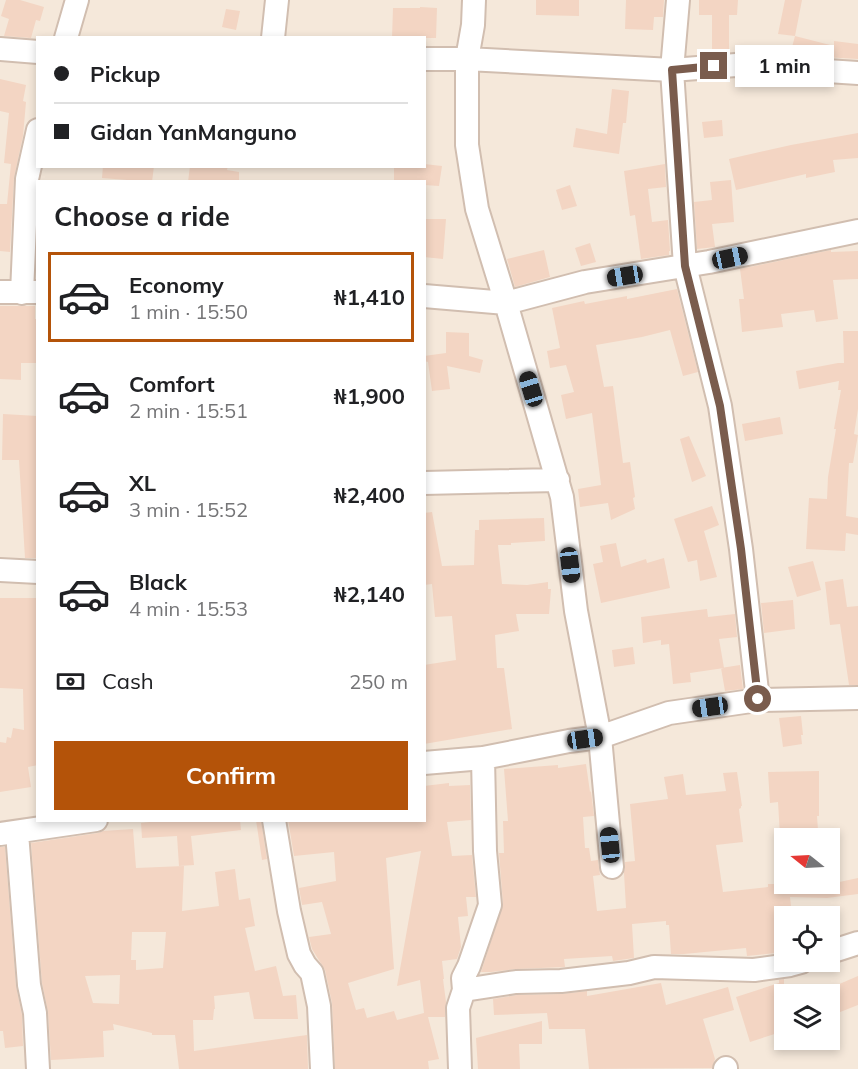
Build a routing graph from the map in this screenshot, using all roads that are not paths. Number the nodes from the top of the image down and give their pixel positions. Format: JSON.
{"nodes":[{"id":1,"x":77,"y":0,"type":"edge"},
{"id":2,"x":277,"y":0,"type":"edge"},
{"id":3,"x":474,"y":0,"type":"edge"},
{"id":4,"x":678,"y":0,"type":"edge"},
{"id":5,"x":67,"y":36,"type":"edge"},
{"id":6,"x":273,"y":36,"type":"edge"},
{"id":7,"x":0,"y":49,"type":"edge"},
{"id":8,"x":36,"y":52,"type":"edge"},
{"id":9,"x":426,"y":59,"type":"edge"},
{"id":10,"x":467,"y":60,"type":"junction"},
{"id":11,"x":672,"y":70,"type":"junction"},
{"id":12,"x":858,"y":73,"type":"edge"},
{"id":13,"x":36,"y":139,"type":"edge"},
{"id":14,"x":858,"y":231,"type":"edge"},
{"id":15,"x":685,"y":266,"type":"junction"},
{"id":16,"x":20,"y":292,"type":"edge"},
{"id":17,"x":426,"y":296,"type":"edge"},
{"id":18,"x":506,"y":303,"type":"junction"},
{"id":19,"x":558,"y":480,"type":"junction"},
{"id":20,"x":426,"y":483,"type":"edge"},
{"id":21,"x":0,"y":570,"type":"edge"},
{"id":22,"x":36,"y":572,"type":"edge"},
{"id":23,"x":858,"y":698,"type":"edge"},
{"id":24,"x":758,"y":699,"type":"junction"},
{"id":25,"x":600,"y":737,"type":"junction"},
{"id":26,"x":483,"y":758,"type":"junction"},
{"id":27,"x":426,"y":763,"type":"edge"},
{"id":28,"x":81,"y":822,"type":"edge"},
{"id":29,"x":274,"y":822,"type":"edge"},
{"id":30,"x":8,"y":834,"type":"edge"},
{"id":31,"x":612,"y":867,"type":"dead end"},
{"id":32,"x":858,"y":943,"type":"edge"},
{"id":33,"x":840,"y":949,"type":"edge"},
{"id":34,"x":774,"y":966,"type":"edge"},
{"id":35,"x":464,"y":990,"type":"junction"},
{"id":36,"x":38,"y":1069,"type":"edge"},
{"id":37,"x":322,"y":1069,"type":"edge"},
{"id":38,"x":460,"y":1069,"type":"edge"}],
"edges":[{"from":1,"to":5,"type":"street"},
{"from":2,"to":6,"type":"street"},
{"from":3,"to":10,"type":"street"},
{"from":4,"to":11,"type":"street"},
{"from":7,"to":8,"type":"street"},
{"from":9,"to":10,"type":"street"},
{"from":10,"to":11,"type":"street"},
{"from":10,"to":18,"type":"street"},
{"from":11,"to":12,"type":"street"},
{"from":11,"to":15,"type":"street"},
{"from":13,"to":16,"type":"street"},
{"from":14,"to":15,"type":"street"},
{"from":15,"to":18,"type":"street"},
{"from":15,"to":24,"type":"street"},
{"from":17,"to":18,"type":"street"},
{"from":18,"to":19,"type":"street"},
{"from":19,"to":20,"type":"street"},
{"from":19,"to":25,"type":"street"},
{"from":21,"to":22,"type":"street"},
{"from":23,"to":24,"type":"street"},
{"from":24,"to":25,"type":"street"},
{"from":25,"to":26,"type":"street"},
{"from":25,"to":31,"type":"street"},
{"from":26,"to":27,"type":"street"},
{"from":26,"to":35,"type":"street"},
{"from":28,"to":30,"type":"street"},
{"from":29,"to":37,"type":"street"},
{"from":30,"to":36,"type":"street"},
{"from":32,"to":33,"type":"street"},
{"from":34,"to":35,"type":"street"},
{"from":35,"to":38,"type":"street"}]}
